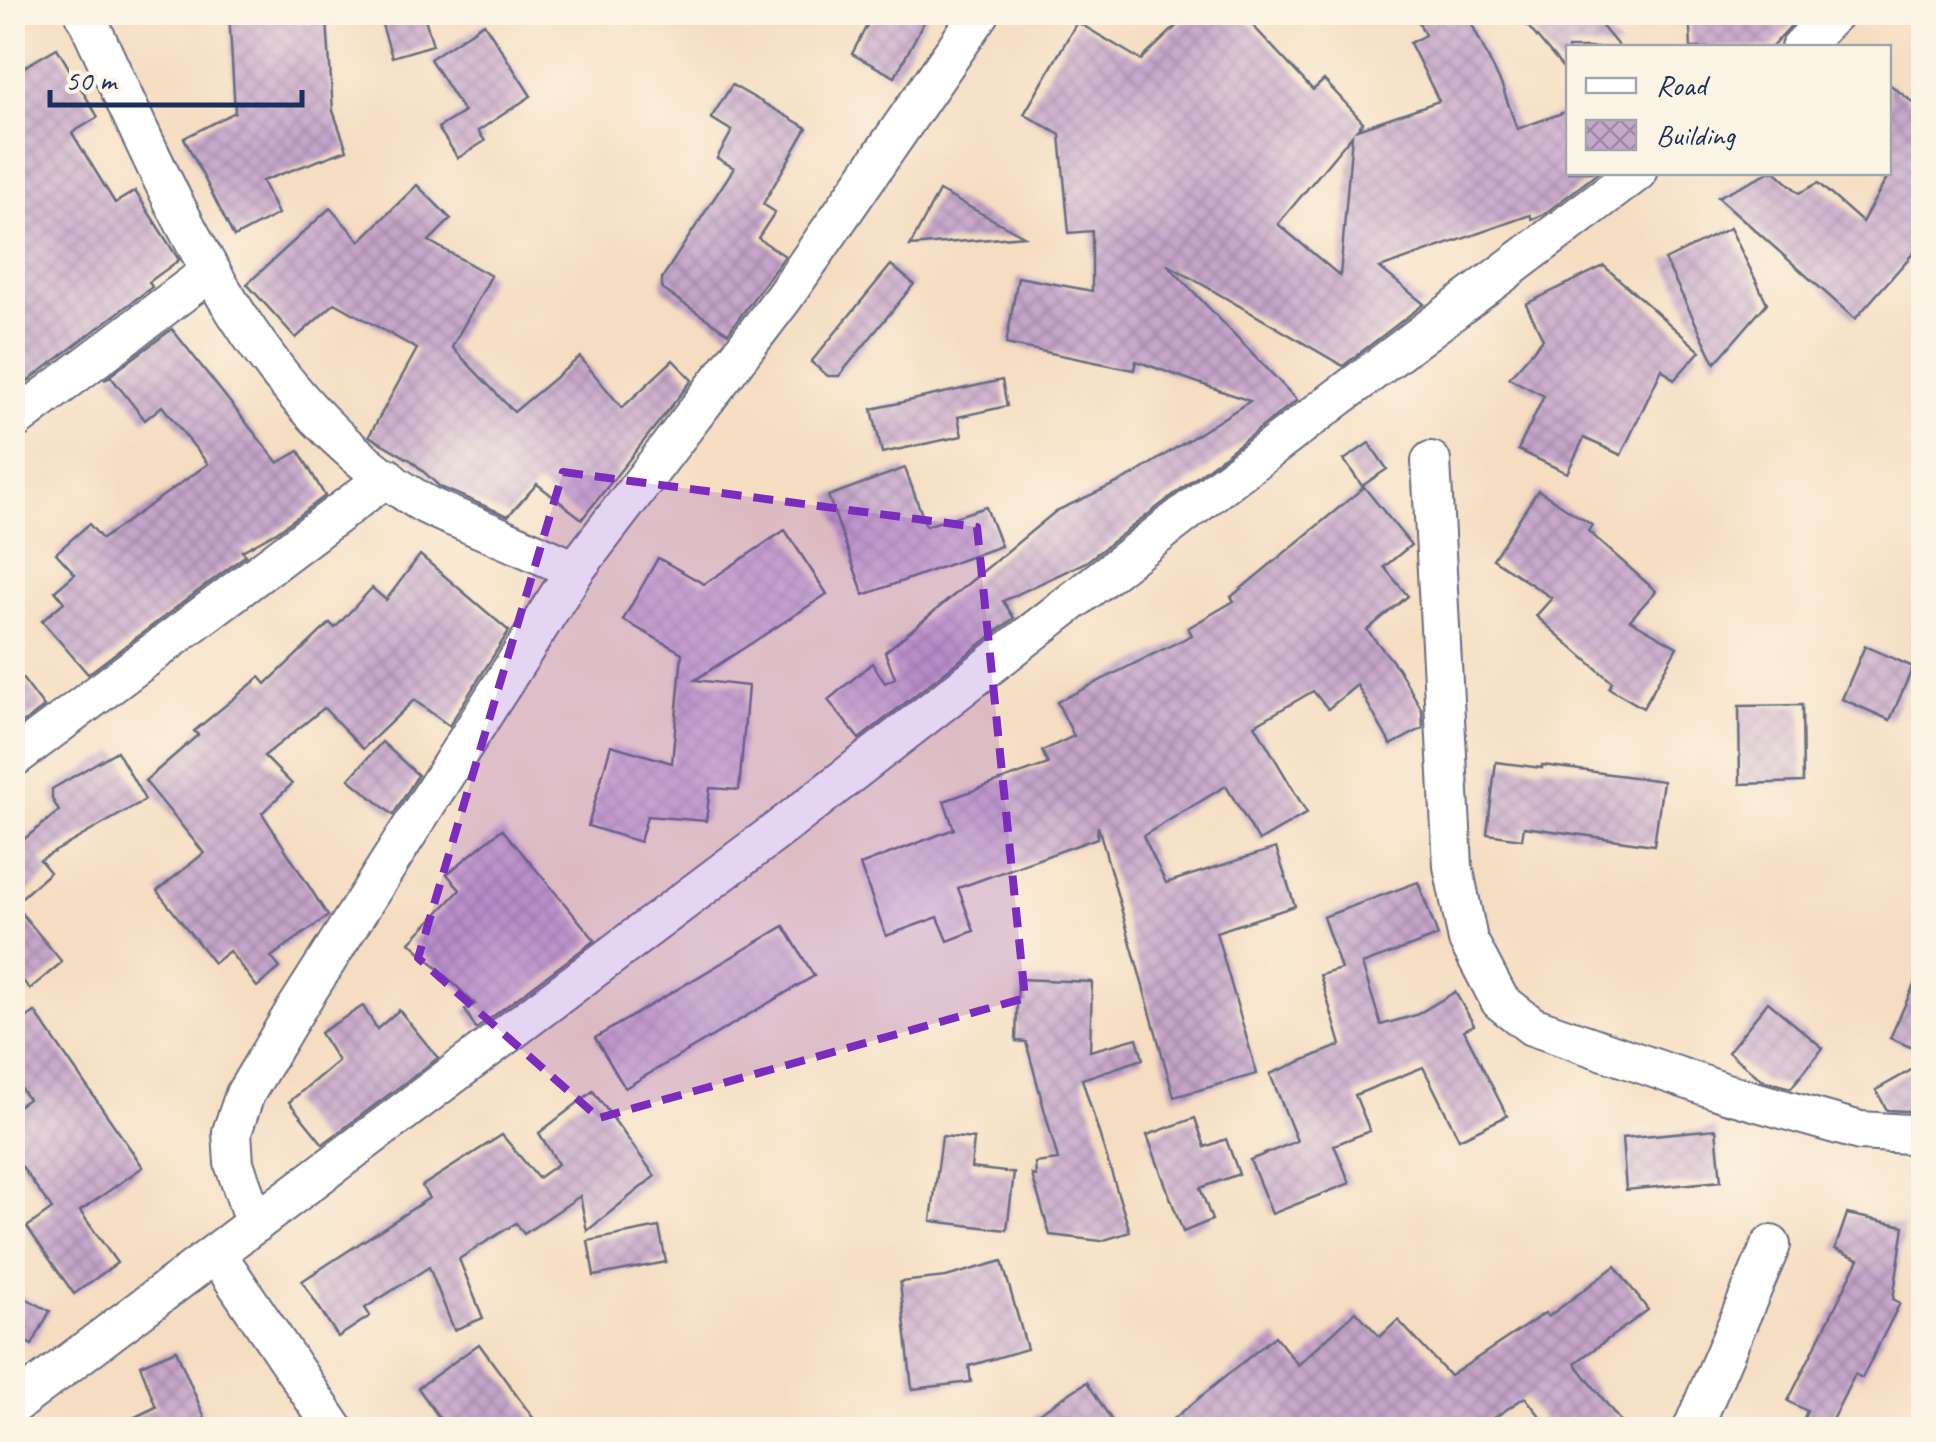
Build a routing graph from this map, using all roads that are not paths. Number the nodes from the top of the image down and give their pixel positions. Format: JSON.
{"nodes":[{"id":1,"x":84,"y":12,"type":"edge"},
{"id":2,"x":981,"y":12,"type":"edge"},
{"id":3,"x":1835,"y":12,"type":"edge"},
{"id":4,"x":1803,"y":45,"type":"edge"},
{"id":5,"x":1633,"y":175,"type":"edge"},
{"id":6,"x":212,"y":271,"type":"junction"},
{"id":7,"x":12,"y":422,"type":"edge"},
{"id":8,"x":1431,"y":461,"type":"dead end"},
{"id":9,"x":386,"y":477,"type":"junction"},
{"id":10,"x":575,"y":570,"type":"junction"},
{"id":11,"x":12,"y":759,"type":"edge"},
{"id":12,"x":1924,"y":1131,"type":"edge"},
{"id":13,"x":255,"y":1224,"type":"junction"},
{"id":14,"x":1771,"y":1245,"type":"dead end"},
{"id":15,"x":216,"y":1253,"type":"junction"},
{"id":16,"x":12,"y":1406,"type":"edge"},
{"id":17,"x":335,"y":1430,"type":"edge"},
{"id":18,"x":1692,"y":1430,"type":"edge"}],
"edges":[{"from":1,"to":6,"type":"street"},
{"from":2,"to":10,"type":"street"},
{"from":3,"to":4,"type":"street"},
{"from":5,"to":13,"type":"street"},
{"from":6,"to":7,"type":"street"},
{"from":6,"to":9,"type":"street"},
{"from":8,"to":12,"type":"street"},
{"from":9,"to":10,"type":"street"},
{"from":9,"to":11,"type":"street"},
{"from":10,"to":13,"type":"street"},
{"from":13,"to":15,"type":"street"},
{"from":14,"to":18,"type":"street"},
{"from":15,"to":16,"type":"street"},
{"from":15,"to":17,"type":"street"}]}
